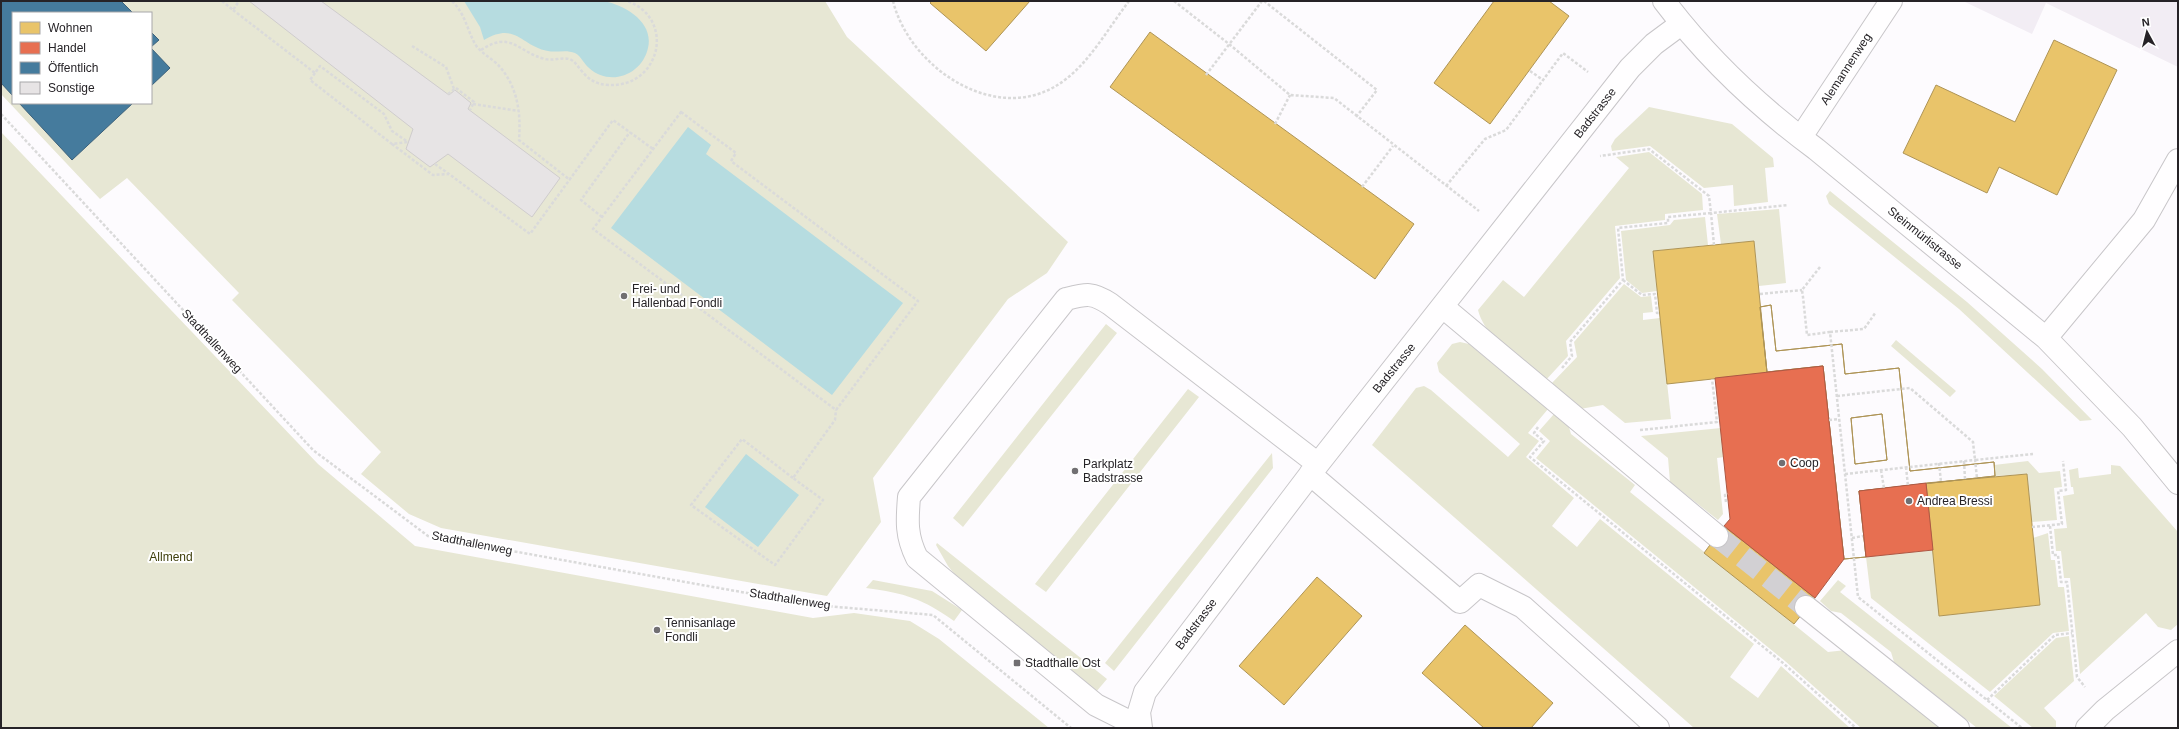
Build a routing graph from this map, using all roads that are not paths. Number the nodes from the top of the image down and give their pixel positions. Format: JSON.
{"nodes":[{"id":1,"x":1664,"y":1,"type":"edge"},
{"id":2,"x":1891,"y":1,"type":"edge"},
{"id":3,"x":1681,"y":24,"type":"junction"},
{"id":4,"x":1801,"y":138,"type":"junction"},
{"id":5,"x":2178,"y":160,"type":"edge"},
{"id":6,"x":1443,"y":307,"type":"junction"},
{"id":7,"x":2046,"y":338,"type":"junction"},
{"id":8,"x":1314,"y":469,"type":"junction"},
{"id":9,"x":2178,"y":483,"type":"edge"},
{"id":10,"x":1717,"y":536,"type":"tunnel mouth"},
{"id":11,"x":1806,"y":608,"type":"tunnel mouth"},
{"id":12,"x":2178,"y":650,"type":"edge"},
{"id":13,"x":1139,"y":728,"type":"edge"},
{"id":14,"x":1658,"y":728,"type":"edge"},
{"id":15,"x":1958,"y":728,"type":"edge"},
{"id":16,"x":2087,"y":728,"type":"edge"}],
"edges":[{"from":1,"to":3,"type":"street","name":"Steinmürlistrasse"},
{"from":2,"to":4,"type":"street","name":"Alemannenweg"},
{"from":3,"to":4,"type":"street","name":"Steinmürlistrasse"},
{"from":3,"to":6,"type":"street","name":"Badstrasse"},
{"from":4,"to":7,"type":"street","name":"Steinmürlistrasse"},
{"from":5,"to":7,"type":"street"},
{"from":6,"to":8,"type":"street","name":"Badstrasse"},
{"from":6,"to":10,"type":"street"},
{"from":7,"to":9,"type":"street","name":"Steinmürlistrasse"},
{"from":8,"to":13,"type":"street","name":"Badstrasse"},
{"from":8,"to":13,"type":"street"},
{"from":8,"to":14,"type":"street"},
{"from":11,"to":15,"type":"street"},
{"from":12,"to":16,"type":"street"}]}
